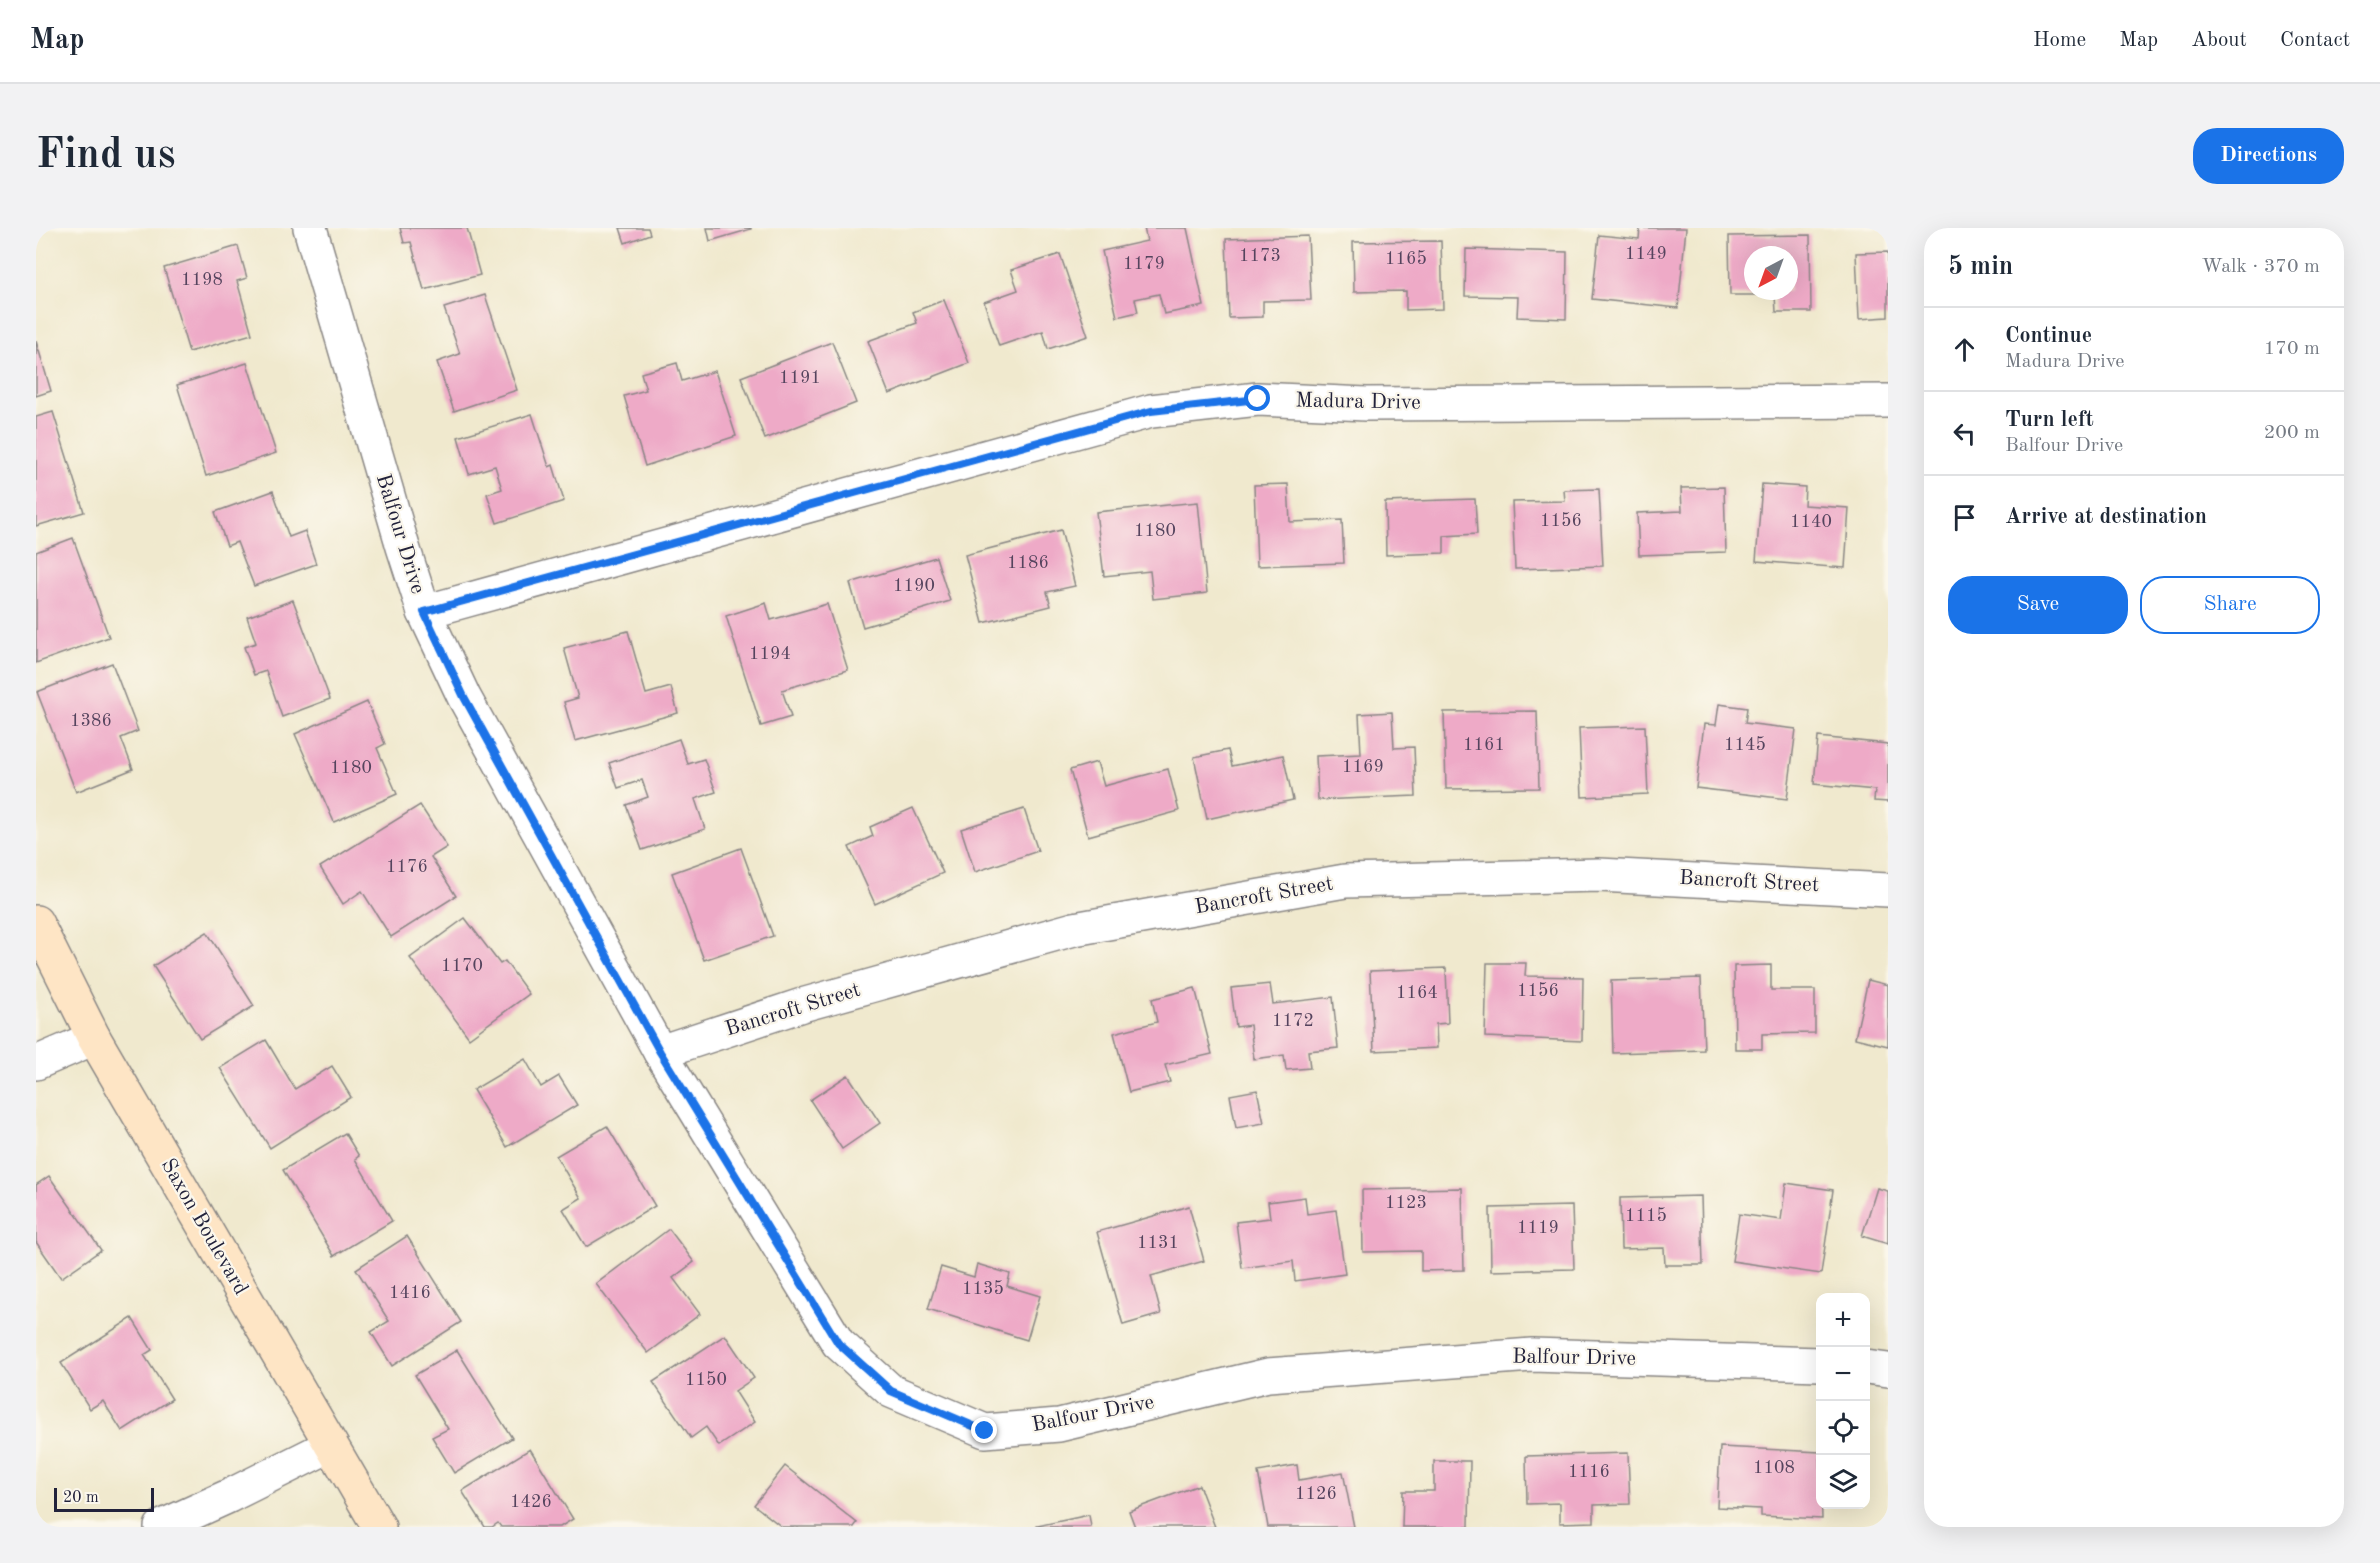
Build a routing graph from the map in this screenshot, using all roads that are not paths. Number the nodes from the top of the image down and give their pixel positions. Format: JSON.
{"nodes":[{"id":1,"x":310,"y":228,"type":"edge"},
{"id":2,"x":1888,"y":401,"type":"edge"},
{"id":3,"x":424,"y":612,"type":"junction"},
{"id":4,"x":1888,"y":890,"type":"edge"},
{"id":5,"x":36,"y":922,"type":"edge"},
{"id":6,"x":94,"y":1038,"type":"junction"},
{"id":7,"x":660,"y":1052,"type":"junction"},
{"id":8,"x":36,"y":1062,"type":"edge"},
{"id":9,"x":1816,"y":1364,"type":"edge"},
{"id":10,"x":1870,"y":1368,"type":"edge"},
{"id":11,"x":1888,"y":1371,"type":"edge"},
{"id":12,"x":331,"y":1445,"type":"junction"},
{"id":13,"x":161,"y":1527,"type":"edge"},
{"id":14,"x":379,"y":1527,"type":"edge"}],
"edges":[{"from":1,"to":3,"type":"street","name":"Balfour Drive"},
{"from":2,"to":3,"type":"street","name":"Madura Drive"},
{"from":3,"to":7,"type":"street","name":"Balfour Drive"},
{"from":4,"to":7,"type":"street","name":"Bancroft Street"},
{"from":5,"to":6,"type":"main road","name":"Saxon Boulevard"},
{"from":6,"to":8,"type":"street"},
{"from":6,"to":12,"type":"main road","name":"Saxon Boulevard"},
{"from":7,"to":9,"type":"street","name":"Balfour Drive"},
{"from":10,"to":11,"type":"street"},
{"from":12,"to":13,"type":"street"},
{"from":12,"to":14,"type":"main road","name":"Saxon Boulevard"}]}
